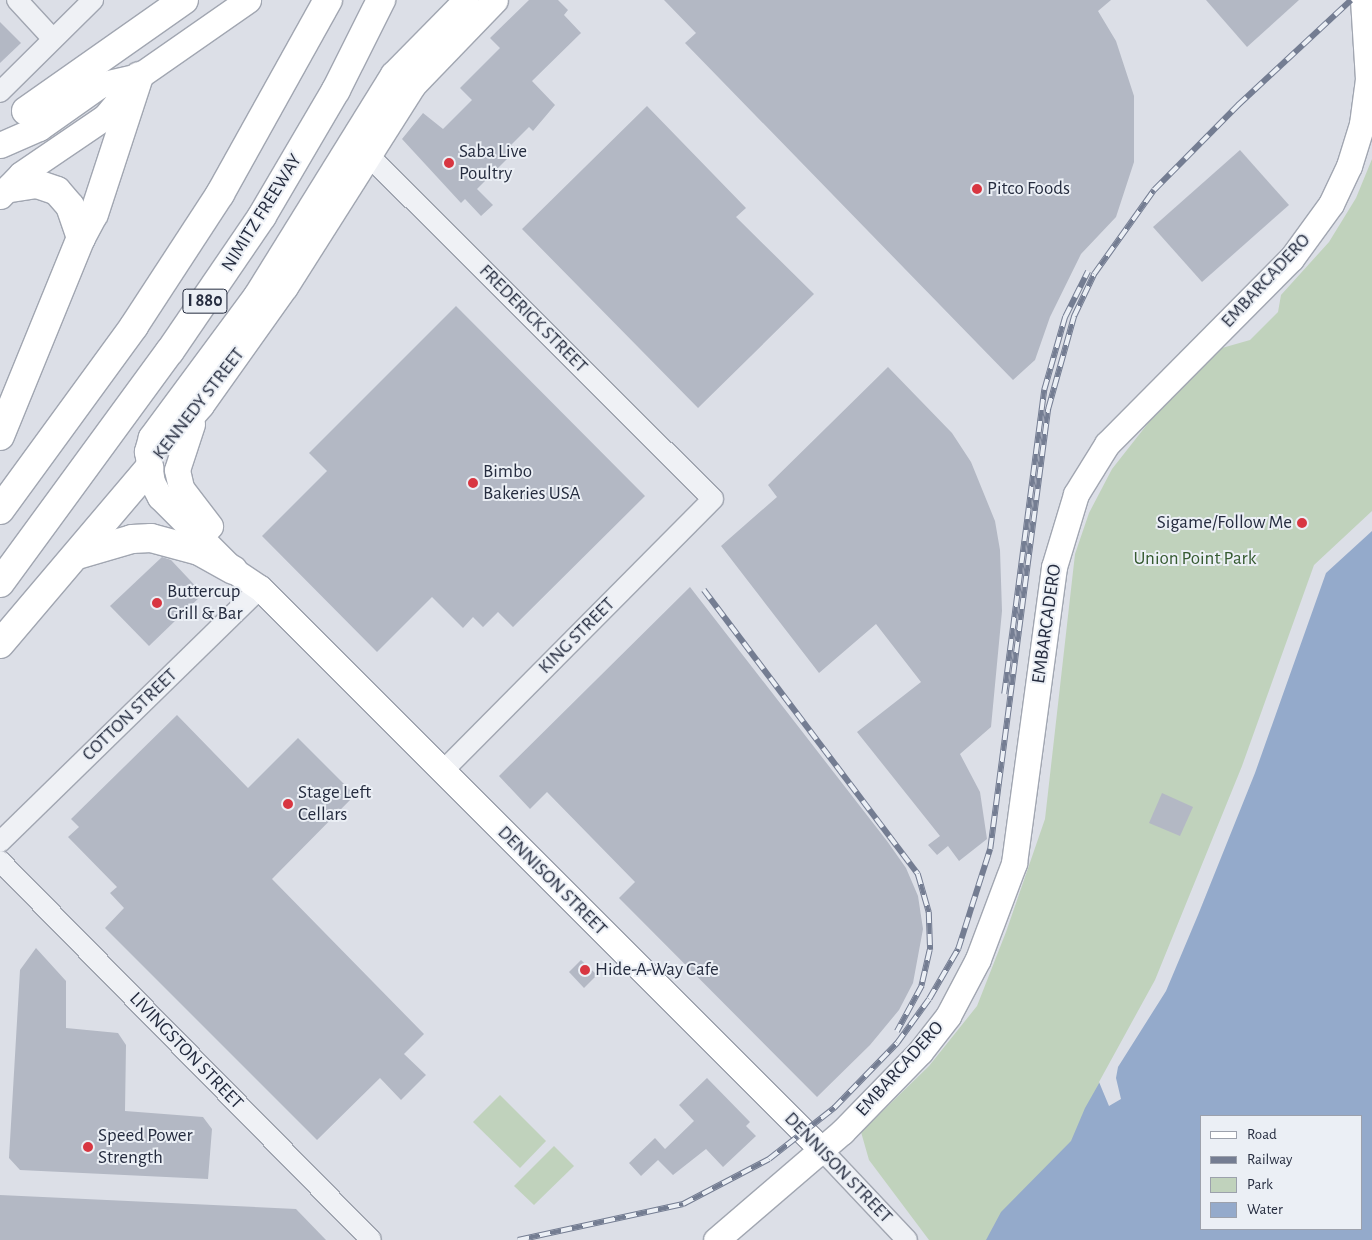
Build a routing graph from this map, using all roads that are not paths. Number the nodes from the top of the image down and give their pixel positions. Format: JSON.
{"nodes":[{"id":1,"x":17,"y":0,"type":"edge"},
{"id":2,"x":93,"y":0,"type":"edge"},
{"id":3,"x":184,"y":0,"type":"edge"},
{"id":4,"x":248,"y":0,"type":"edge"},
{"id":5,"x":328,"y":0,"type":"edge"},
{"id":6,"x":381,"y":0,"type":"edge"},
{"id":7,"x":466,"y":0,"type":"edge"},
{"id":8,"x":495,"y":0,"type":"edge"},
{"id":9,"x":1363,"y":0,"type":"edge"},
{"id":10,"x":53,"y":39,"type":"junction"},
{"id":11,"x":139,"y":76,"type":"junction"},
{"id":12,"x":0,"y":92,"type":"edge"},
{"id":13,"x":26,"y":111,"type":"joint"},
{"id":14,"x":1,"y":144,"type":"edge"},
{"id":15,"x":360,"y":147,"type":"junction"},
{"id":16,"x":5,"y":192,"type":"edge"},
{"id":17,"x":81,"y":238,"type":"junction"},
{"id":18,"x":201,"y":405,"type":"junction"},
{"id":19,"x":0,"y":436,"type":"edge"},
{"id":20,"x":149,"y":468,"type":"junction"},
{"id":21,"x":713,"y":499,"type":"joint"},
{"id":22,"x":0,"y":510,"type":"edge"},
{"id":23,"x":77,"y":555,"type":"junction"},
{"id":24,"x":233,"y":570,"type":"junction"},
{"id":25,"x":0,"y":583,"type":"edge"},
{"id":26,"x":260,"y":588,"type":"junction"},
{"id":27,"x":0,"y":644,"type":"edge"},
{"id":28,"x":442,"y":772,"type":"junction"},
{"id":29,"x":0,"y":842,"type":"edge"},
{"id":30,"x":0,"y":861,"type":"edge"},
{"id":31,"x":820,"y":1149,"type":"junction"},
{"id":32,"x":371,"y":1240,"type":"edge"},
{"id":33,"x":716,"y":1240,"type":"edge"},
{"id":34,"x":906,"y":1240,"type":"edge"}],
"edges":[{"from":1,"to":10,"type":"street"},
{"from":2,"to":10,"type":"street"},
{"from":3,"to":13,"type":"highway"},
{"from":4,"to":11,"type":"main road"},
{"from":5,"to":22,"type":"highway","number":"I 880"},
{"from":6,"to":25,"type":"highway","name":"NIMITZ FREEWAY","number":"I 880"},
{"from":7,"to":15,"type":"main road","name":"KENNEDY STREET"},
{"from":8,"to":15,"type":"main road","name":"KENNEDY STREET"},
{"from":9,"to":31,"type":"main road","name":"EMBARCADERO"},
{"from":10,"to":12,"type":"street"},
{"from":11,"to":14,"type":"main road"},
{"from":11,"to":16,"type":"main road"},
{"from":11,"to":17,"type":"highway"},
{"from":13,"to":14,"type":"main road"},
{"from":15,"to":18,"type":"main road","name":"KENNEDY STREET"},
{"from":15,"to":20,"type":"main road","name":"KENNEDY STREET"},
{"from":15,"to":21,"type":"street","name":"FREDERICK STREET"},
{"from":16,"to":17,"type":"highway"},
{"from":17,"to":19,"type":"highway"},
{"from":18,"to":20,"type":"main road","name":"KENNEDY STREET"},
{"from":18,"to":26,"type":"main road","name":"DENNISON STREET"},
{"from":20,"to":23,"type":"highway"},
{"from":20,"to":24,"type":"main road","name":"DENNISON STREET"},
{"from":21,"to":28,"type":"street","name":"KING STREET"},
{"from":23,"to":24,"type":"highway"},
{"from":23,"to":27,"type":"highway"},
{"from":24,"to":26,"type":"main road","name":"DENNISON STREET"},
{"from":26,"to":28,"type":"main road","name":"DENNISON STREET"},
{"from":26,"to":29,"type":"street","name":"COTTON STREET"},
{"from":28,"to":31,"type":"main road","name":"DENNISON STREET"},
{"from":30,"to":32,"type":"street","name":"LIVINGSTON STREET"},
{"from":31,"to":33,"type":"main road","name":"EMBARCADERO"},
{"from":31,"to":34,"type":"street","name":"DENNISON STREET"}]}
